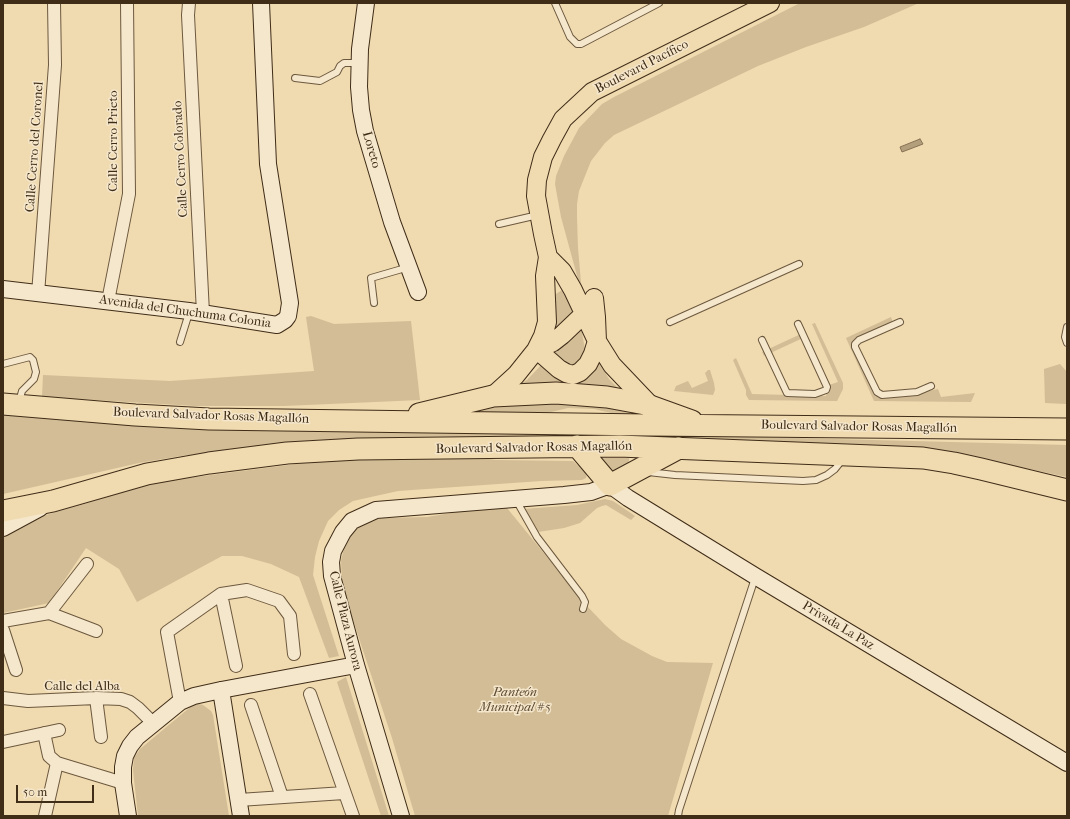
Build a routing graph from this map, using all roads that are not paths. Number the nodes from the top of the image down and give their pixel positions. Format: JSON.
{"nodes":[{"id":1,"x":54,"y":3,"type":"edge"},
{"id":2,"x":127,"y":3,"type":"edge"},
{"id":3,"x":189,"y":3,"type":"edge"},
{"id":4,"x":261,"y":3,"type":"edge"},
{"id":5,"x":366,"y":3,"type":"edge"},
{"id":6,"x":555,"y":3,"type":"edge"},
{"id":7,"x":659,"y":3,"type":"edge"},
{"id":8,"x":770,"y":3,"type":"edge"},
{"id":9,"x":359,"y":63,"type":"junction"},
{"id":10,"x":295,"y":78,"type":"dead end"},
{"id":11,"x":539,"y":214,"type":"junction"},
{"id":12,"x":499,"y":224,"type":"dead end"},
{"id":13,"x":548,"y":256,"type":"junction"},
{"id":14,"x":799,"y":264,"type":"dead end"},
{"id":15,"x":409,"y":267,"type":"junction"},
{"id":16,"x":3,"y":289,"type":"edge"},
{"id":17,"x":418,"y":292,"type":"dead end"},
{"id":18,"x":38,"y":294,"type":"junction"},
{"id":19,"x":108,"y":301,"type":"junction"},
{"id":20,"x":374,"y":303,"type":"dead end"},
{"id":21,"x":196,"y":312,"type":"junction"},
{"id":22,"x":584,"y":314,"type":"junction"},
{"id":23,"x":670,"y":322,"type":"dead end"},
{"id":24,"x":900,"y":322,"type":"dead end"},
{"id":25,"x":798,"y":324,"type":"dead end"},
{"id":26,"x":1067,"y":327,"type":"edge"},
{"id":27,"x":762,"y":340,"type":"dead end"},
{"id":28,"x":597,"y":341,"type":"junction"},
{"id":29,"x":180,"y":342,"type":"dead end"},
{"id":30,"x":1067,"y":342,"type":"edge"},
{"id":31,"x":536,"y":350,"type":"junction"},
{"id":32,"x":3,"y":364,"type":"edge"},
{"id":33,"x":931,"y":386,"type":"dead end"},
{"id":34,"x":493,"y":396,"type":"junction"},
{"id":35,"x":10,"y":405,"type":"edge"},
{"id":36,"x":651,"y":406,"type":"junction"},
{"id":37,"x":396,"y":421,"type":"junction"},
{"id":38,"x":706,"y":426,"type":"junction"},
{"id":39,"x":1067,"y":429,"type":"edge"},
{"id":40,"x":577,"y":446,"type":"junction"},
{"id":41,"x":680,"y":448,"type":"junction"},
{"id":42,"x":846,"y":454,"type":"junction"},
{"id":43,"x":636,"y":470,"type":"junction"},
{"id":44,"x":610,"y":485,"type":"junction"},
{"id":45,"x":1067,"y":490,"type":"edge"},
{"id":46,"x":516,"y":500,"type":"junction"},
{"id":47,"x":53,"y":501,"type":"junction"},
{"id":48,"x":3,"y":511,"type":"edge"},
{"id":49,"x":3,"y":528,"type":"edge"},
{"id":50,"x":87,"y":564,"type":"dead end"},
{"id":51,"x":755,"y":576,"type":"junction"},
{"id":52,"x":220,"y":594,"type":"junction"},
{"id":53,"x":584,"y":609,"type":"dead end"},
{"id":54,"x":49,"y":614,"type":"junction"},
{"id":55,"x":3,"y":622,"type":"edge"},
{"id":56,"x":3,"y":630,"type":"edge"},
{"id":57,"x":96,"y":631,"type":"dead end"},
{"id":58,"x":294,"y":654,"type":"dead end"},
{"id":59,"x":356,"y":665,"type":"junction"},
{"id":60,"x":236,"y":666,"type":"dead end"},
{"id":61,"x":16,"y":670,"type":"dead end"},
{"id":62,"x":221,"y":690,"type":"junction"},
{"id":63,"x":310,"y":694,"type":"dead end"},
{"id":64,"x":3,"y":698,"type":"edge"},
{"id":65,"x":96,"y":698,"type":"junction"},
{"id":66,"x":180,"y":702,"type":"junction"},
{"id":67,"x":251,"y":705,"type":"dead end"},
{"id":68,"x":153,"y":723,"type":"junction"},
{"id":69,"x":59,"y":730,"type":"dead end"},
{"id":70,"x":44,"y":733,"type":"junction"},
{"id":71,"x":101,"y":737,"type":"dead end"},
{"id":72,"x":3,"y":742,"type":"edge"},
{"id":73,"x":57,"y":763,"type":"junction"},
{"id":74,"x":1067,"y":763,"type":"edge"},
{"id":75,"x":123,"y":783,"type":"junction"},
{"id":76,"x":344,"y":793,"type":"junction"},
{"id":77,"x":282,"y":797,"type":"junction"},
{"id":78,"x":240,"y":808,"type":"edge"},
{"id":79,"x":45,"y":816,"type":"edge"},
{"id":80,"x":128,"y":816,"type":"edge"},
{"id":81,"x":353,"y":816,"type":"edge"},
{"id":82,"x":401,"y":816,"type":"edge"},
{"id":83,"x":678,"y":816,"type":"edge"}],
"edges":[{"from":1,"to":18,"type":"street","name":"Calle Cerro del Coronel"},
{"from":2,"to":19,"type":"street","name":"Calle Cerro Prieto"},
{"from":3,"to":21,"type":"street","name":"Calle Cerro Colorado"},
{"from":4,"to":21,"type":"street","name":"Avenida del Chuchuma Colonia"},
{"from":5,"to":9,"type":"street","name":"Loreto"},
{"from":6,"to":7,"type":"lane"},
{"from":8,"to":11,"type":"main road","name":"Boulevard Pacífico"},
{"from":9,"to":10,"type":"lane"},
{"from":9,"to":15,"type":"street","name":"Loreto"},
{"from":11,"to":12,"type":"lane"},
{"from":11,"to":13,"type":"main road","name":"Boulevard Pacífico"},
{"from":13,"to":22,"type":"main road"},
{"from":13,"to":31,"type":"main road","name":"Boulevard Pacífico"},
{"from":14,"to":23,"type":"lane"},
{"from":15,"to":17,"type":"street","name":"Loreto"},
{"from":15,"to":20,"type":"lane"},
{"from":16,"to":18,"type":"street","name":"Avenida del Chuchuma Colonia"},
{"from":18,"to":19,"type":"street","name":"Avenida del Chuchuma Colonia"},
{"from":19,"to":21,"type":"street","name":"Avenida del Chuchuma Colonia"},
{"from":21,"to":29,"type":"lane"},
{"from":22,"to":28,"type":"main road"},
{"from":22,"to":31,"type":"main road"},
{"from":24,"to":33,"type":"lane"},
{"from":25,"to":27,"type":"lane"},
{"from":26,"to":30,"type":"lane"},
{"from":28,"to":31,"type":"main road"},
{"from":28,"to":36,"type":"main road"},
{"from":31,"to":34,"type":"main road","name":"Boulevard Pacífico"},
{"from":32,"to":35,"type":"lane"},
{"from":34,"to":36,"type":"highway"},
{"from":34,"to":37,"type":"highway"},
{"from":35,"to":37,"type":"highway","name":"Boulevard Salvador Rosas Magallón"},
{"from":36,"to":38,"type":"highway"},
{"from":37,"to":38,"type":"highway","name":"Boulevard Salvador Rosas Magallón"},
{"from":38,"to":39,"type":"highway","name":"Boulevard Salvador Rosas Magallón"},
{"from":40,"to":41,"type":"highway","name":"Boulevard Salvador Rosas Magallón"},
{"from":40,"to":44,"type":"highway"},
{"from":40,"to":47,"type":"highway","name":"Boulevard Salvador Rosas Magallón"},
{"from":41,"to":42,"type":"highway","name":"Boulevard Salvador Rosas Magallón"},
{"from":41,"to":43,"type":"highway"},
{"from":42,"to":43,"type":"lane"},
{"from":42,"to":45,"type":"highway","name":"Boulevard Salvador Rosas Magallón"},
{"from":43,"to":44,"type":"highway"},
{"from":44,"to":46,"type":"street","name":"Calle Plaza Aurora"},
{"from":44,"to":51,"type":"street","name":"Privada La Paz"},
{"from":46,"to":53,"type":"lane"},
{"from":46,"to":59,"type":"street","name":"Calle Plaza Aurora"},
{"from":47,"to":48,"type":"highway","name":"Boulevard Salvador Rosas Magallón"},
{"from":47,"to":49,"type":"street"},
{"from":50,"to":54,"type":"street"},
{"from":51,"to":74,"type":"street","name":"Privada La Paz"},
{"from":51,"to":83,"type":"lane"},
{"from":52,"to":58,"type":"street"},
{"from":52,"to":60,"type":"street"},
{"from":52,"to":66,"type":"street"},
{"from":54,"to":55,"type":"street"},
{"from":54,"to":57,"type":"street"},
{"from":56,"to":61,"type":"street"},
{"from":59,"to":62,"type":"street"},
{"from":59,"to":82,"type":"street","name":"Calle Plaza Aurora"},
{"from":62,"to":66,"type":"street"},
{"from":62,"to":78,"type":"street"},
{"from":63,"to":76,"type":"street"},
{"from":64,"to":65,"type":"street","name":"Calle del Alba"},
{"from":65,"to":68,"type":"street","name":"Calle del Alba"},
{"from":65,"to":71,"type":"street"},
{"from":66,"to":68,"type":"street"},
{"from":67,"to":77,"type":"street"},
{"from":68,"to":75,"type":"street"},
{"from":69,"to":70,"type":"street"},
{"from":70,"to":72,"type":"street"},
{"from":70,"to":73,"type":"street"},
{"from":73,"to":75,"type":"street"},
{"from":73,"to":79,"type":"street"},
{"from":75,"to":80,"type":"street"},
{"from":76,"to":77,"type":"street"},
{"from":76,"to":81,"type":"street"},
{"from":77,"to":78,"type":"street"}]}
